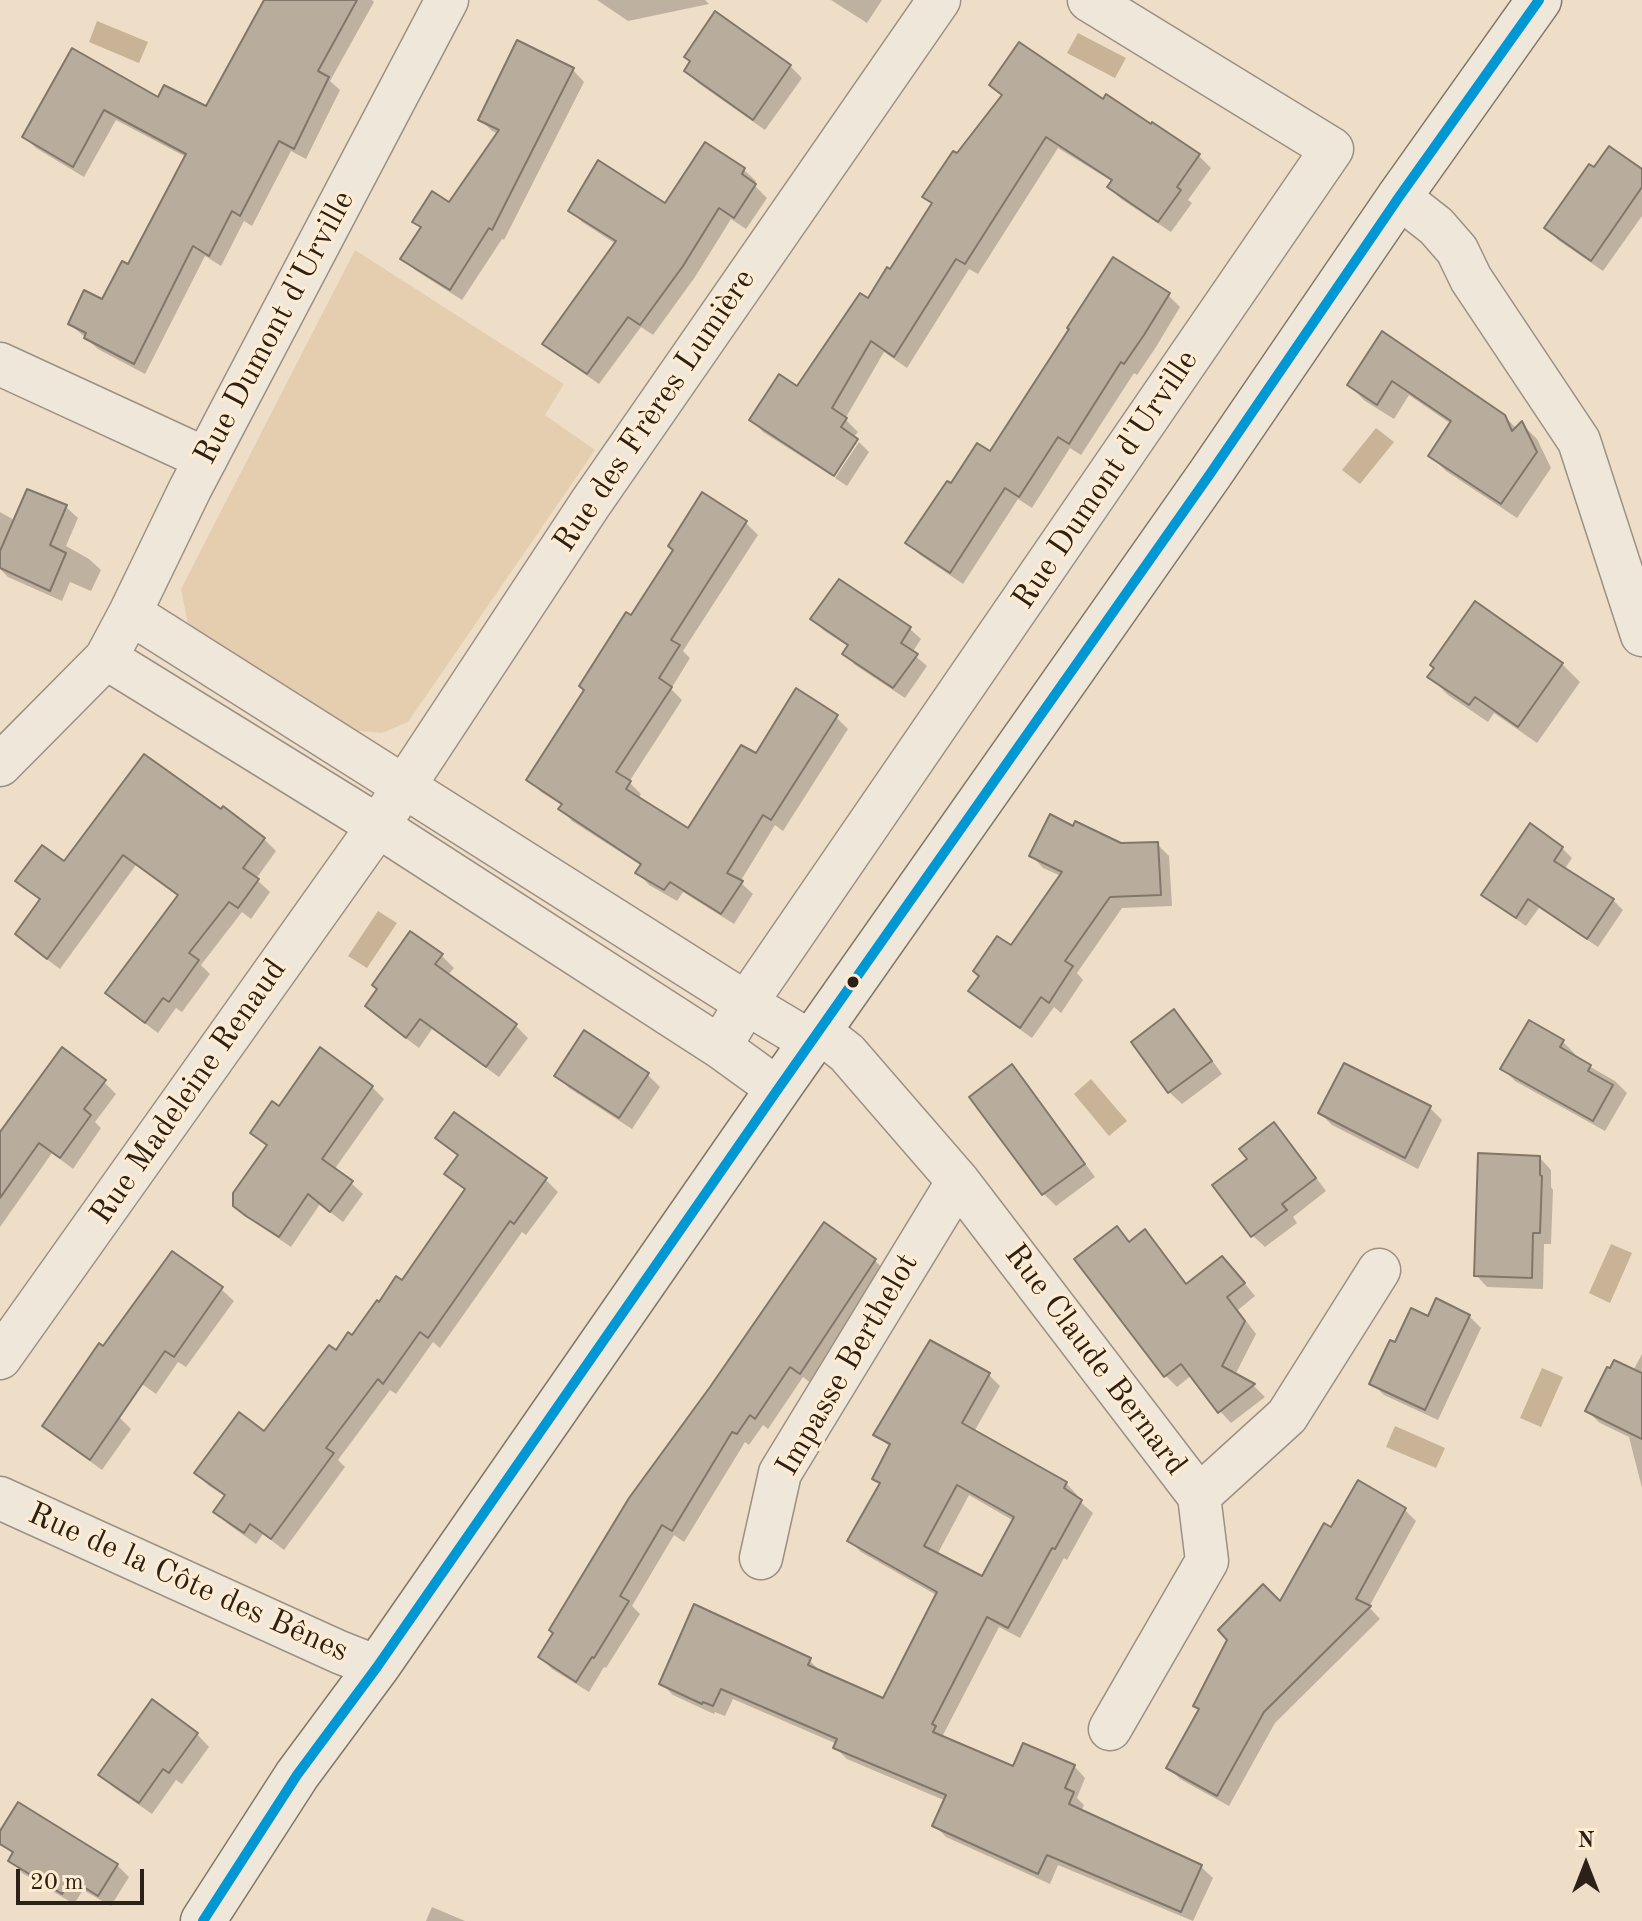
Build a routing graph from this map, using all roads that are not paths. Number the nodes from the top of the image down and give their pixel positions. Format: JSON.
{"nodes":[{"id":1,"x":447,"y":0,"type":"edge"},
{"id":2,"x":939,"y":0,"type":"edge"},
{"id":3,"x":1089,"y":0,"type":"edge"},
{"id":4,"x":1539,"y":0,"type":"edge"},
{"id":5,"x":1399,"y":197,"type":"junction"},
{"id":6,"x":0,"y":364,"type":"edge"},
{"id":7,"x":206,"y":459,"type":"junction"},
{"id":8,"x":130,"y":613,"type":"junction"},
{"id":9,"x":1642,"y":635,"type":"edge"},
{"id":10,"x":106,"y":658,"type":"junction"},
{"id":11,"x":0,"y":765,"type":"edge"},
{"id":12,"x":403,"y":786,"type":"junction"},
{"id":13,"x":378,"y":826,"type":"junction"},
{"id":14,"x":746,"y":1003,"type":"junction"},
{"id":15,"x":815,"y":1037,"type":"junction"},
{"id":16,"x":720,"y":1047,"type":"junction"},
{"id":17,"x":778,"y":1089,"type":"junction"},
{"id":18,"x":958,"y":1181,"type":"junction"},
{"id":19,"x":1379,"y":1270,"type":"dead end"},
{"id":20,"x":0,"y":1358,"type":"edge"},
{"id":21,"x":1199,"y":1496,"type":"junction"},
{"id":22,"x":0,"y":1498,"type":"edge"},
{"id":23,"x":761,"y":1558,"type":"dead end"},
{"id":24,"x":377,"y":1667,"type":"junction"},
{"id":25,"x":1110,"y":1729,"type":"dead end"},
{"id":26,"x":203,"y":1921,"type":"edge"}],
"edges":[{"from":1,"to":7,"type":"street","name":"Rue Dumont d'Urville"},
{"from":2,"to":12,"type":"street","name":"Rue des Frères Lumière"},
{"from":3,"to":14,"type":"street","name":"Rue Dumont d'Urville"},
{"from":4,"to":5,"type":"street"},
{"from":5,"to":9,"type":"street"},
{"from":5,"to":15,"type":"street"},
{"from":6,"to":7,"type":"street"},
{"from":7,"to":8,"type":"street","name":"Rue Dumont d'Urville"},
{"from":8,"to":10,"type":"street","name":"Rue Dumont d'Urville"},
{"from":8,"to":12,"type":"street","name":"Rue Claude Bernard"},
{"from":10,"to":11,"type":"street","name":"Rue Dumont d'Urville"},
{"from":10,"to":13,"type":"street"},
{"from":12,"to":13,"type":"street","name":"Rue des Frères Lumière"},
{"from":12,"to":14,"type":"street","name":"Rue Claude Bernard"},
{"from":13,"to":16,"type":"street"},
{"from":13,"to":20,"type":"street","name":"Rue Madeleine Renaud"},
{"from":14,"to":15,"type":"street","name":"Rue Claude Bernard"},
{"from":14,"to":16,"type":"street","name":"Rue Dumont d'Urville"},
{"from":15,"to":17,"type":"street"},
{"from":15,"to":18,"type":"street","name":"Rue Claude Bernard"},
{"from":16,"to":17,"type":"street"},
{"from":17,"to":24,"type":"street"},
{"from":18,"to":21,"type":"street","name":"Rue Claude Bernard"},
{"from":18,"to":23,"type":"street","name":"Impasse Berthelot"},
{"from":19,"to":21,"type":"street"},
{"from":21,"to":25,"type":"street","name":"Rue Claude Bernard"},
{"from":22,"to":24,"type":"street","name":"Rue de la Côte des Bênes"},
{"from":24,"to":26,"type":"street"}]}
